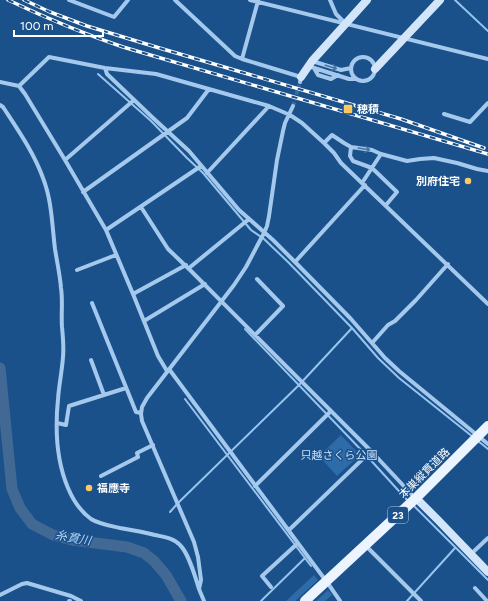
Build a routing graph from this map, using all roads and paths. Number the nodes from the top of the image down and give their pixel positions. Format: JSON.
{"nodes":[{"id":1,"x":69,"y":0,"type":"edge"},
{"id":2,"x":128,"y":0,"type":"edge"},
{"id":3,"x":175,"y":0,"type":"edge"},
{"id":4,"x":250,"y":0,"type":"edge"},
{"id":5,"x":330,"y":0,"type":"edge"},
{"id":6,"x":367,"y":0,"type":"edge"},
{"id":7,"x":440,"y":0,"type":"edge"},
{"id":8,"x":258,"y":1,"type":"edge"},
{"id":9,"x":345,"y":23,"type":"junction"},
{"id":10,"x":405,"y":38,"type":"junction"},
{"id":11,"x":242,"y":59,"type":"junction"},
{"id":12,"x":488,"y":59,"type":"edge"},
{"id":13,"x":311,"y":65,"type":"junction"},
{"id":14,"x":105,"y":68,"type":"junction"},
{"id":15,"x":351,"y":68,"type":"junction"},
{"id":16,"x":375,"y":69,"type":"junction"},
{"id":17,"x":301,"y":79,"type":"joint"},
{"id":18,"x":356,"y":79,"type":"junction"},
{"id":19,"x":0,"y":82,"type":"edge"},
{"id":20,"x":19,"y":86,"type":"junction"},
{"id":21,"x":209,"y":89,"type":"junction"},
{"id":22,"x":134,"y":100,"type":"junction"},
{"id":23,"x":488,"y":103,"type":"edge"},
{"id":24,"x":0,"y":105,"type":"edge"},
{"id":25,"x":269,"y":106,"type":"junction"},
{"id":26,"x":293,"y":106,"type":"tunnel mouth"},
{"id":27,"x":444,"y":114,"type":"dead end"},
{"id":28,"x":290,"y":115,"type":"junction"},
{"id":29,"x":168,"y":131,"type":"junction"},
{"id":30,"x":324,"y":143,"type":"junction"},
{"id":31,"x":352,"y":147,"type":"junction"},
{"id":32,"x":381,"y":154,"type":"junction"},
{"id":33,"x":65,"y":160,"type":"junction"},
{"id":34,"x":201,"y":166,"type":"junction"},
{"id":35,"x":372,"y":168,"type":"junction"},
{"id":36,"x":488,"y":171,"type":"edge"},
{"id":37,"x":207,"y":173,"type":"junction"},
{"id":38,"x":363,"y":184,"type":"junction"},
{"id":39,"x":84,"y":192,"type":"junction"},
{"id":40,"x":386,"y":205,"type":"junction"},
{"id":41,"x":141,"y":207,"type":"junction"},
{"id":42,"x":249,"y":219,"type":"junction"},
{"id":43,"x":106,"y":230,"type":"junction"},
{"id":44,"x":264,"y":233,"type":"junction"},
{"id":45,"x":116,"y":255,"type":"junction"},
{"id":46,"x":294,"y":262,"type":"junction"},
{"id":47,"x":448,"y":264,"type":"junction"},
{"id":48,"x":187,"y":267,"type":"junction"},
{"id":49,"x":77,"y":270,"type":"dead end"},
{"id":50,"x":257,"y":279,"type":"dead end"},
{"id":51,"x":205,"y":284,"type":"junction"},
{"id":52,"x":133,"y":294,"type":"junction"},
{"id":53,"x":221,"y":301,"type":"junction"},
{"id":54,"x":92,"y":303,"type":"dead end"},
{"id":55,"x":488,"y":304,"type":"edge"},
{"id":56,"x":144,"y":321,"type":"junction"},
{"id":57,"x":255,"y":334,"type":"junction"},
{"id":58,"x":372,"y":343,"type":"junction"},
{"id":59,"x":91,"y":360,"type":"dead end"},
{"id":60,"x":168,"y":370,"type":"junction"},
{"id":61,"x":126,"y":388,"type":"junction"},
{"id":62,"x":104,"y":395,"type":"junction"},
{"id":63,"x":331,"y":411,"type":"junction"},
{"id":64,"x":141,"y":413,"type":"junction"},
{"id":65,"x":57,"y":423,"type":"junction"},
{"id":66,"x":488,"y":426,"type":"edge"},
{"id":67,"x":484,"y":439,"type":"edge"},
{"id":68,"x":153,"y":445,"type":"junction"},
{"id":69,"x":371,"y":451,"type":"junction"},
{"id":70,"x":101,"y":476,"type":"dead end"},
{"id":71,"x":255,"y":486,"type":"junction"},
{"id":72,"x":417,"y":500,"type":"junction"},
{"id":73,"x":288,"y":530,"type":"junction"},
{"id":74,"x":488,"y":538,"type":"edge"},
{"id":75,"x":298,"y":543,"type":"junction"},
{"id":76,"x":367,"y":547,"type":"junction"},
{"id":77,"x":471,"y":554,"type":"junction"},
{"id":78,"x":488,"y":572,"type":"edge"},
{"id":79,"x":328,"y":583,"type":"junction"},
{"id":80,"x":272,"y":587,"type":"dead end"},
{"id":81,"x":475,"y":588,"type":"dead end"},
{"id":82,"x":200,"y":589,"type":"junction"},
{"id":83,"x":0,"y":595,"type":"edge"},
{"id":84,"x":81,"y":601,"type":"edge"},
{"id":85,"x":204,"y":601,"type":"edge"},
{"id":86,"x":305,"y":601,"type":"edge"},
{"id":87,"x":312,"y":601,"type":"edge"},
{"id":88,"x":340,"y":601,"type":"edge"},
{"id":89,"x":421,"y":601,"type":"edge"},
{"id":90,"x":487,"y":601,"type":"edge"}],
"edges":[{"from":1,"to":2,"type":"street"},
{"from":3,"to":11,"type":"street"},
{"from":4,"to":8,"type":"street"},
{"from":5,"to":9,"type":"street"},
{"from":6,"to":9,"type":"street"},
{"from":7,"to":10,"type":"street"},
{"from":8,"to":9,"type":"street"},
{"from":8,"to":11,"type":"street"},
{"from":9,"to":10,"type":"street"},
{"from":9,"to":13,"type":"street"},
{"from":10,"to":12,"type":"street"},
{"from":10,"to":16,"type":"street"},
{"from":11,"to":17,"type":"street"},
{"from":13,"to":15,"type":"street","one_way":true},
{"from":13,"to":17,"type":"street"},
{"from":13,"to":18,"type":"street"},
{"from":14,"to":20,"type":"street"},
{"from":14,"to":21,"type":"street"},
{"from":14,"to":22,"type":"street"},
{"from":15,"to":16,"type":"street"},
{"from":15,"to":18,"type":"street"},
{"from":16,"to":18,"type":"street"},
{"from":19,"to":20,"type":"street"},
{"from":20,"to":33,"type":"street"},
{"from":21,"to":25,"type":"street"},
{"from":21,"to":29,"type":"street"},
{"from":22,"to":29,"type":"street"},
{"from":22,"to":33,"type":"street"},
{"from":23,"to":27,"type":"street"},
{"from":24,"to":65,"type":"street"},
{"from":25,"to":28,"type":"street"},
{"from":25,"to":37,"type":"street"},
{"from":26,"to":28,"type":"street"},
{"from":28,"to":30,"type":"street"},
{"from":28,"to":44,"type":"street"},
{"from":29,"to":34,"type":"street"},
{"from":29,"to":39,"type":"street"},
{"from":30,"to":31,"type":"street"},
{"from":30,"to":38,"type":"street"},
{"from":31,"to":32,"type":"street","one_way":true},
{"from":31,"to":35,"type":"street"},
{"from":32,"to":35,"type":"street"},
{"from":32,"to":36,"type":"street"},
{"from":33,"to":39,"type":"street"},
{"from":34,"to":37,"type":"street"},
{"from":34,"to":41,"type":"street"},
{"from":35,"to":38,"type":"street"},
{"from":35,"to":40,"type":"street"},
{"from":37,"to":42,"type":"street"},
{"from":38,"to":40,"type":"street"},
{"from":38,"to":46,"type":"street"},
{"from":39,"to":43,"type":"street"},
{"from":40,"to":47,"type":"street"},
{"from":41,"to":43,"type":"street"},
{"from":41,"to":48,"type":"street"},
{"from":42,"to":44,"type":"street"},
{"from":42,"to":48,"type":"street"},
{"from":43,"to":45,"type":"street"},
{"from":44,"to":46,"type":"street"},
{"from":44,"to":53,"type":"street"},
{"from":45,"to":49,"type":"street"},
{"from":45,"to":52,"type":"street"},
{"from":46,"to":58,"type":"street"},
{"from":47,"to":55,"type":"street"},
{"from":47,"to":58,"type":"street"},
{"from":48,"to":51,"type":"street"},
{"from":48,"to":52,"type":"street"},
{"from":50,"to":57,"type":"street"},
{"from":51,"to":53,"type":"street"},
{"from":51,"to":56,"type":"street"},
{"from":52,"to":56,"type":"street"},
{"from":53,"to":57,"type":"street"},
{"from":53,"to":60,"type":"street"},
{"from":54,"to":61,"type":"street"},
{"from":56,"to":60,"type":"street"},
{"from":57,"to":63,"type":"street"},
{"from":58,"to":67,"type":"street"},
{"from":59,"to":62,"type":"street"},
{"from":60,"to":64,"type":"street"},
{"from":60,"to":71,"type":"street"},
{"from":61,"to":62,"type":"street"},
{"from":61,"to":64,"type":"street"},
{"from":62,"to":65,"type":"street"},
{"from":63,"to":69,"type":"street"},
{"from":63,"to":71,"type":"street"},
{"from":64,"to":68,"type":"street"},
{"from":65,"to":82,"type":"street"},
{"from":66,"to":67,"type":"main road","name":"本巣縦貫道路","number":"23"},
{"from":67,"to":72,"type":"main road","name":"本巣縦貫道路","number":"23"},
{"from":68,"to":70,"type":"street"},
{"from":68,"to":82,"type":"street"},
{"from":69,"to":72,"type":"street"},
{"from":69,"to":73,"type":"street"},
{"from":71,"to":73,"type":"street"},
{"from":72,"to":76,"type":"main road","name":"本巣縦貫道路","number":"23"},
{"from":72,"to":77,"type":"street"},
{"from":73,"to":75,"type":"street"},
{"from":74,"to":77,"type":"street"},
{"from":75,"to":79,"type":"street"},
{"from":75,"to":80,"type":"street"},
{"from":76,"to":79,"type":"main road","name":"本巣縦貫道路","number":"23"},
{"from":76,"to":89,"type":"street"},
{"from":77,"to":78,"type":"street"},
{"from":79,"to":86,"type":"main road","name":"本巣縦貫道路","number":"23"},
{"from":79,"to":87,"type":"main road","name":"本巣縦貫道路","number":"23"},
{"from":79,"to":88,"type":"street"},
{"from":81,"to":90,"type":"street"},
{"from":82,"to":85,"type":"street"},
{"from":83,"to":84,"type":"street"}]}
